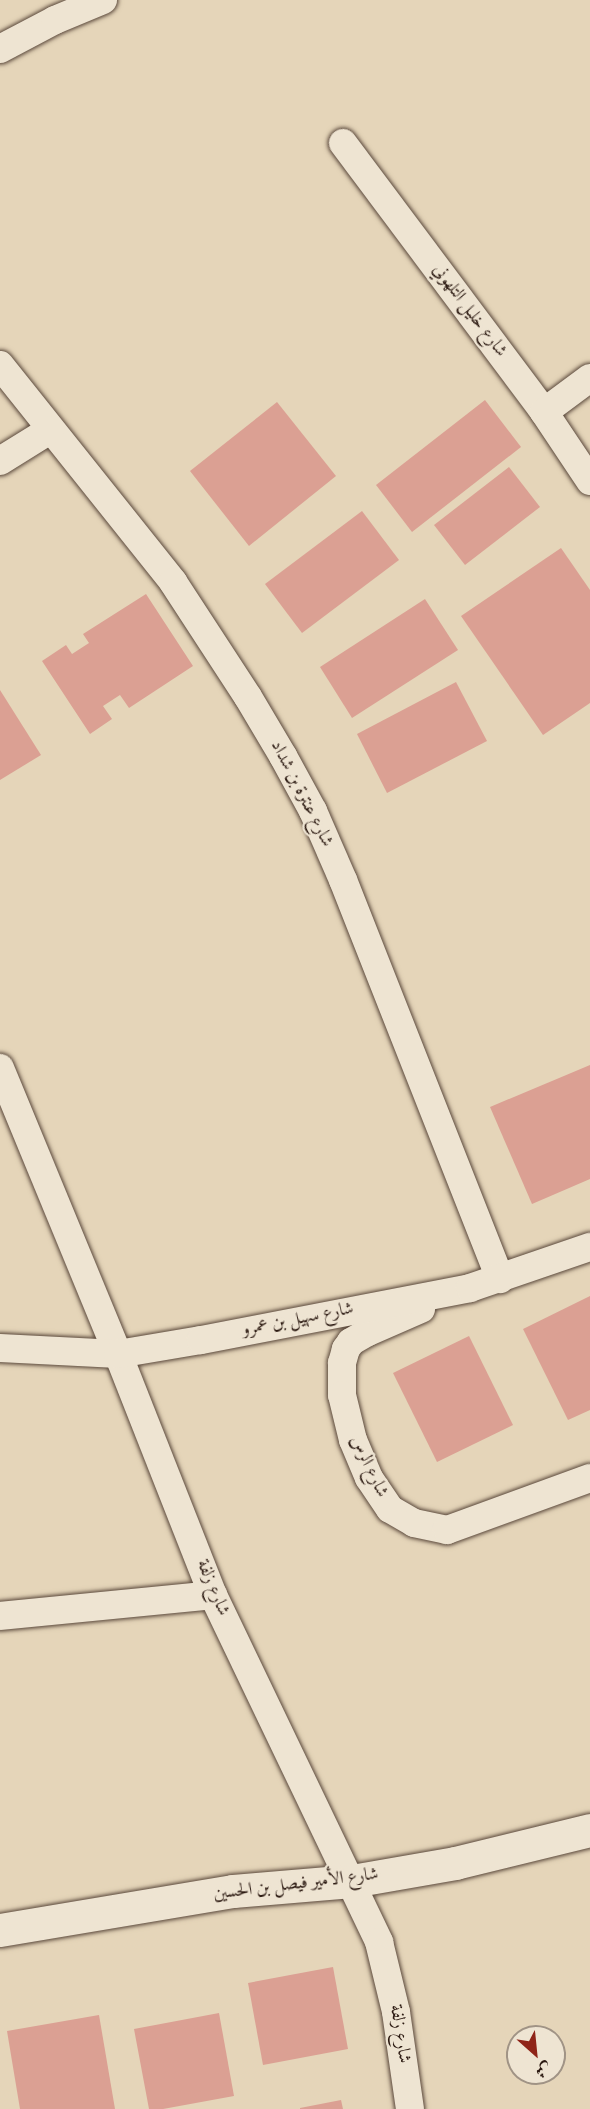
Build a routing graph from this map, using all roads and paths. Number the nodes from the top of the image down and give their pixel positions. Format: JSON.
{"nodes":[{"id":1,"x":103,"y":0,"type":"edge"},
{"id":2,"x":0,"y":49,"type":"edge"},
{"id":3,"x":343,"y":143,"type":"dead end"},
{"id":4,"x":0,"y":365,"type":"edge"},
{"id":5,"x":590,"y":378,"type":"edge"},
{"id":6,"x":544,"y":412,"type":"junction"},
{"id":7,"x":51,"y":430,"type":"junction"},
{"id":8,"x":0,"y":461,"type":"edge"},
{"id":9,"x":590,"y":481,"type":"edge"},
{"id":10,"x":0,"y":1068,"type":"edge"},
{"id":11,"x":590,"y":1247,"type":"edge"},
{"id":12,"x":500,"y":1279,"type":"junction"},
{"id":13,"x":470,"y":1288,"type":"junction"},
{"id":14,"x":0,"y":1348,"type":"edge"},
{"id":15,"x":118,"y":1354,"type":"junction"},
{"id":16,"x":590,"y":1478,"type":"edge"},
{"id":17,"x":213,"y":1595,"type":"junction"},
{"id":18,"x":0,"y":1616,"type":"edge"},
{"id":19,"x":590,"y":1830,"type":"edge"},
{"id":20,"x":352,"y":1881,"type":"junction"},
{"id":21,"x":0,"y":1930,"type":"edge"},
{"id":22,"x":410,"y":2109,"type":"edge"}],
"edges":[{"from":1,"to":2,"type":"street"},
{"from":3,"to":6,"type":"street","name":"شارع خليل التلهوني"},
{"from":4,"to":7,"type":"street","name":"شارع عنترة بن شداد"},
{"from":5,"to":6,"type":"street"},
{"from":6,"to":9,"type":"street","name":"شارع خليل التلهوني"},
{"from":7,"to":8,"type":"street"},
{"from":7,"to":12,"type":"street","name":"شارع عنترة بن شداد"},
{"from":10,"to":15,"type":"street","name":"شارع زلفة"},
{"from":11,"to":12,"type":"street","name":"شارع سهيل بن عمرو"},
{"from":12,"to":13,"type":"street","name":"شارع سهيل بن عمرو"},
{"from":13,"to":15,"type":"street","name":"شارع سهيل بن عمرو"},
{"from":13,"to":16,"type":"street","name":"شارع الرس"},
{"from":14,"to":15,"type":"street","name":"شارع سهيل بن عمرو"},
{"from":15,"to":17,"type":"street","name":"شارع زلفة"},
{"from":17,"to":18,"type":"street"},
{"from":17,"to":20,"type":"street","name":"شارع زلفة"},
{"from":19,"to":20,"type":"street","name":"شارع الأمير فيصل بن الحسين"},
{"from":20,"to":21,"type":"street","name":"شارع الأمير فيصل بن الحسين"},
{"from":20,"to":22,"type":"street","name":"شارع زلفة"}]}
